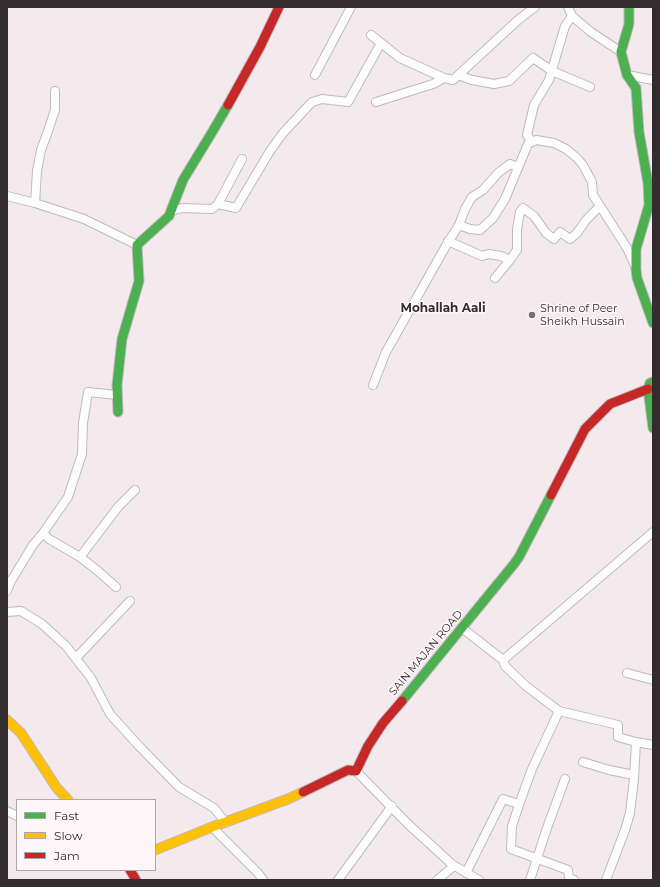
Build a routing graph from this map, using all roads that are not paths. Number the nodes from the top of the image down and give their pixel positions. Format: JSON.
{"nodes":[{"id":1,"x":279,"y":7,"type":"edge"},
{"id":2,"x":351,"y":7,"type":"edge"},
{"id":3,"x":535,"y":7,"type":"edge"},
{"id":4,"x":568,"y":7,"type":"edge"},
{"id":5,"x":629,"y":7,"type":"edge"},
{"id":6,"x":572,"y":16,"type":"junction"},
{"id":7,"x":371,"y":35,"type":"dead end"},
{"id":8,"x":381,"y":43,"type":"junction"},
{"id":9,"x":621,"y":52,"type":"junction"},
{"id":10,"x":552,"y":71,"type":"junction"},
{"id":11,"x":315,"y":75,"type":"dead end"},
{"id":12,"x":458,"y":75,"type":"junction"},
{"id":13,"x":627,"y":75,"type":"junction"},
{"id":14,"x":444,"y":78,"type":"junction"},
{"id":15,"x":653,"y":80,"type":"edge"},
{"id":16,"x":590,"y":87,"type":"dead end"},
{"id":17,"x":55,"y":91,"type":"dead end"},
{"id":18,"x":376,"y":102,"type":"dead end"},
{"id":19,"x":532,"y":142,"type":"junction"},
{"id":20,"x":242,"y":159,"type":"dead end"},
{"id":21,"x":518,"y":167,"type":"junction"},
{"id":22,"x":7,"y":196,"type":"edge"},
{"id":23,"x":35,"y":203,"type":"junction"},
{"id":24,"x":218,"y":204,"type":"junction"},
{"id":25,"x":600,"y":206,"type":"junction"},
{"id":26,"x":171,"y":211,"type":"junction"},
{"id":27,"x":459,"y":225,"type":"junction"},
{"id":28,"x":448,"y":242,"type":"junction"},
{"id":29,"x":137,"y":245,"type":"junction"},
{"id":30,"x":510,"y":260,"type":"junction"},
{"id":31,"x":636,"y":269,"type":"junction"},
{"id":32,"x":495,"y":278,"type":"dead end"},
{"id":33,"x":653,"y":323,"type":"edge"},
{"id":34,"x":373,"y":385,"type":"dead end"},
{"id":35,"x":650,"y":385,"type":"edge"},
{"id":36,"x":116,"y":395,"type":"junction"},
{"id":37,"x":118,"y":412,"type":"dead end"},
{"id":38,"x":653,"y":428,"type":"edge"},
{"id":39,"x":135,"y":490,"type":"dead end"},
{"id":40,"x":653,"y":532,"type":"edge"},
{"id":41,"x":43,"y":533,"type":"junction"},
{"id":42,"x":80,"y":558,"type":"junction"},
{"id":43,"x":116,"y":587,"type":"dead end"},
{"id":44,"x":7,"y":591,"type":"edge"},
{"id":45,"x":130,"y":601,"type":"dead end"},
{"id":46,"x":7,"y":612,"type":"edge"},
{"id":47,"x":462,"y":628,"type":"junction"},
{"id":48,"x":76,"y":658,"type":"junction"},
{"id":49,"x":503,"y":660,"type":"junction"},
{"id":50,"x":627,"y":672,"type":"dead end"},
{"id":51,"x":653,"y":680,"type":"edge"},
{"id":52,"x":559,"y":711,"type":"junction"},
{"id":53,"x":7,"y":720,"type":"edge"},
{"id":54,"x":636,"y":742,"type":"junction"},
{"id":55,"x":653,"y":745,"type":"edge"},
{"id":56,"x":583,"y":762,"type":"dead end"},
{"id":57,"x":356,"y":771,"type":"junction"},
{"id":58,"x":634,"y":775,"type":"junction"},
{"id":59,"x":565,"y":779,"type":"dead end"},
{"id":60,"x":67,"y":799,"type":"edge"},
{"id":61,"x":519,"y":804,"type":"junction"},
{"id":62,"x":392,"y":806,"type":"junction"},
{"id":63,"x":7,"y":811,"type":"edge"},
{"id":64,"x":16,"y":816,"type":"edge"},
{"id":65,"x":226,"y":822,"type":"junction"},
{"id":66,"x":212,"y":827,"type":"junction"},
{"id":67,"x":156,"y":850,"type":"edge"},
{"id":68,"x":537,"y":859,"type":"junction"},
{"id":69,"x":454,"y":866,"type":"junction"},
{"id":70,"x":131,"y":871,"type":"edge"},
{"id":71,"x":466,"y":873,"type":"junction"},
{"id":72,"x":136,"y":880,"type":"edge"},
{"id":73,"x":264,"y":880,"type":"edge"},
{"id":74,"x":338,"y":880,"type":"edge"},
{"id":75,"x":437,"y":880,"type":"edge"},
{"id":76,"x":479,"y":880,"type":"edge"},
{"id":77,"x":530,"y":880,"type":"edge"},
{"id":78,"x":574,"y":880,"type":"edge"},
{"id":79,"x":606,"y":880,"type":"edge"}],
"edges":[{"from":1,"to":26,"type":"street"},
{"from":2,"to":11,"type":"street"},
{"from":3,"to":12,"type":"street"},
{"from":4,"to":6,"type":"street"},
{"from":5,"to":9,"type":"street"},
{"from":6,"to":9,"type":"street"},
{"from":6,"to":10,"type":"street"},
{"from":7,"to":8,"type":"street"},
{"from":8,"to":14,"type":"street"},
{"from":8,"to":24,"type":"street"},
{"from":9,"to":13,"type":"street"},
{"from":10,"to":12,"type":"street"},
{"from":10,"to":16,"type":"street"},
{"from":10,"to":19,"type":"street"},
{"from":12,"to":14,"type":"street"},
{"from":13,"to":15,"type":"street"},
{"from":13,"to":31,"type":"street"},
{"from":14,"to":18,"type":"street"},
{"from":17,"to":23,"type":"street"},
{"from":19,"to":21,"type":"street"},
{"from":19,"to":25,"type":"street"},
{"from":20,"to":24,"type":"street"},
{"from":21,"to":27,"type":"street"},
{"from":21,"to":27,"type":"street"},
{"from":22,"to":23,"type":"street"},
{"from":23,"to":29,"type":"street"},
{"from":24,"to":26,"type":"street"},
{"from":25,"to":30,"type":"street"},
{"from":25,"to":31,"type":"street"},
{"from":26,"to":29,"type":"street"},
{"from":27,"to":28,"type":"street"},
{"from":28,"to":30,"type":"street"},
{"from":28,"to":34,"type":"street"},
{"from":29,"to":36,"type":"street"},
{"from":30,"to":32,"type":"street"},
{"from":31,"to":33,"type":"street"},
{"from":35,"to":38,"type":"street"},
{"from":35,"to":47,"type":"street","name":"SAIN MAJAN ROAD"},
{"from":36,"to":37,"type":"street"},
{"from":36,"to":41,"type":"street"},
{"from":39,"to":42,"type":"street"},
{"from":40,"to":49,"type":"street"},
{"from":41,"to":42,"type":"street"},
{"from":41,"to":44,"type":"street"},
{"from":42,"to":43,"type":"street"},
{"from":45,"to":48,"type":"street"},
{"from":46,"to":48,"type":"street"},
{"from":47,"to":49,"type":"street"},
{"from":47,"to":57,"type":"street","name":"SAIN MAJAN ROAD"},
{"from":48,"to":65,"type":"street"},
{"from":49,"to":52,"type":"street"},
{"from":50,"to":51,"type":"street"},
{"from":52,"to":54,"type":"street"},
{"from":52,"to":61,"type":"street"},
{"from":53,"to":60,"type":"street"},
{"from":54,"to":55,"type":"street"},
{"from":54,"to":58,"type":"street"},
{"from":56,"to":58,"type":"street"},
{"from":57,"to":62,"type":"street"},
{"from":57,"to":65,"type":"street"},
{"from":58,"to":79,"type":"street"},
{"from":59,"to":68,"type":"street"},
{"from":61,"to":68,"type":"street"},
{"from":61,"to":71,"type":"street"},
{"from":62,"to":69,"type":"street"},
{"from":62,"to":74,"type":"street"},
{"from":63,"to":64,"type":"street"},
{"from":65,"to":66,"type":"street"},
{"from":66,"to":67,"type":"street"},
{"from":66,"to":73,"type":"street"},
{"from":68,"to":77,"type":"street"},
{"from":68,"to":78,"type":"street"},
{"from":69,"to":71,"type":"street"},
{"from":69,"to":75,"type":"street"},
{"from":70,"to":72,"type":"street"},
{"from":71,"to":76,"type":"street"}]}
